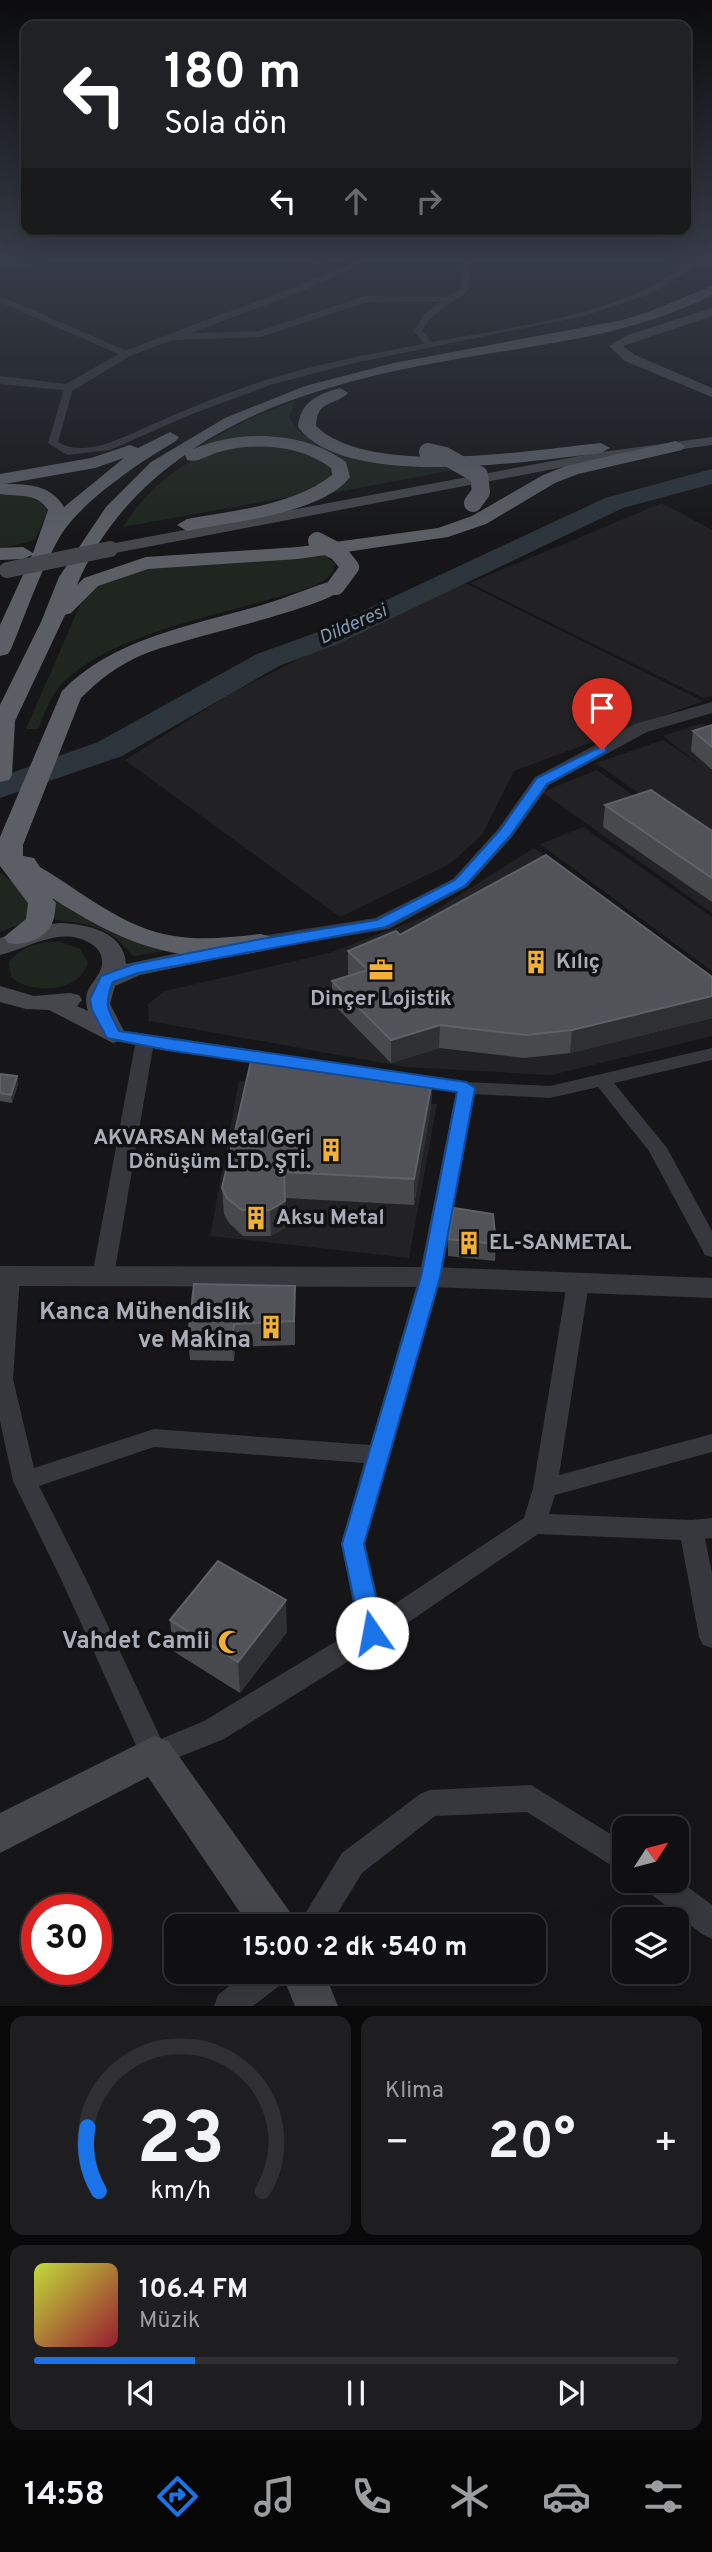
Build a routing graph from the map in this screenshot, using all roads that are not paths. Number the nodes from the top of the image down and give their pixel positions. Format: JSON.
{"nodes":[{"id":1,"x":118,"y":351,"type":"edge"},
{"id":2,"x":136,"y":351,"type":"edge"},
{"id":3,"x":402,"y":351,"type":"edge"},
{"id":4,"x":446,"y":351,"type":"edge"},
{"id":5,"x":481,"y":351,"type":"edge"},
{"id":6,"x":501,"y":351,"type":"edge"},
{"id":7,"x":621,"y":351,"type":"edge"},
{"id":8,"x":126,"y":354,"type":"junction"},
{"id":9,"x":0,"y":380,"type":"edge"},
{"id":10,"x":372,"y":383,"type":"junction"},
{"id":11,"x":68,"y":388,"type":"junction"},
{"id":12,"x":712,"y":393,"type":"edge"},
{"id":13,"x":195,"y":422,"type":"junction"},
{"id":14,"x":712,"y":433,"type":"edge"},
{"id":15,"x":712,"y":441,"type":"edge"},
{"id":16,"x":676,"y":446,"type":"junction"},
{"id":17,"x":612,"y":447,"type":"junction"},
{"id":18,"x":0,"y":479,"type":"edge"},
{"id":19,"x":0,"y":489,"type":"edge"},
{"id":20,"x":131,"y":491,"type":"junction"},
{"id":21,"x":187,"y":526,"type":"junction"},
{"id":22,"x":271,"y":536,"type":"junction"},
{"id":23,"x":50,"y":538,"type":"junction"},
{"id":24,"x":114,"y":542,"type":"junction"},
{"id":25,"x":136,"y":544,"type":"junction"},
{"id":26,"x":23,"y":553,"type":"joint"},
{"id":27,"x":2,"y":564,"type":"edge"},
{"id":28,"x":52,"y":622,"type":"junction"},
{"id":29,"x":0,"y":649,"type":"edge"},
{"id":30,"x":712,"y":707,"type":"edge"},
{"id":31,"x":2,"y":723,"type":"edge"},
{"id":32,"x":1,"y":773,"type":"edge"},
{"id":33,"x":23,"y":816,"type":"junction"},
{"id":34,"x":261,"y":943,"type":"junction"},
{"id":35,"x":5,"y":944,"type":"edge"},
{"id":36,"x":107,"y":979,"type":"junction"},
{"id":37,"x":0,"y":993,"type":"edge"},
{"id":38,"x":43,"y":1003,"type":"junction"},
{"id":39,"x":0,"y":1007,"type":"edge"},
{"id":40,"x":113,"y":1035,"type":"junction"},
{"id":41,"x":145,"y":1041,"type":"junction"},
{"id":42,"x":712,"y":1054,"type":"edge"},
{"id":43,"x":602,"y":1080,"type":"junction"},
{"id":44,"x":466,"y":1088,"type":"junction"},
{"id":45,"x":712,"y":1250,"type":"edge"},
{"id":46,"x":4,"y":1275,"type":"edge"},
{"id":47,"x":103,"y":1276,"type":"junction"},
{"id":48,"x":430,"y":1277,"type":"junction"},
{"id":49,"x":578,"y":1283,"type":"junction"},
{"id":50,"x":712,"y":1288,"type":"edge"},
{"id":51,"x":712,"y":1443,"type":"edge"},
{"id":52,"x":379,"y":1455,"type":"junction"},
{"id":53,"x":25,"y":1480,"type":"junction"},
{"id":54,"x":545,"y":1488,"type":"junction"},
{"id":55,"x":534,"y":1524,"type":"junction"},
{"id":56,"x":702,"y":1529,"type":"edge"},
{"id":57,"x":372,"y":1633,"type":"junction"},
{"id":58,"x":712,"y":1637,"type":"edge"},
{"id":59,"x":155,"y":1754,"type":"junction"},
{"id":60,"x":0,"y":1834,"type":"edge"},
{"id":61,"x":612,"y":1851,"type":"edge"},
{"id":62,"x":674,"y":1894,"type":"edge"},
{"id":63,"x":266,"y":1914,"type":"edge"},
{"id":64,"x":320,"y":1914,"type":"edge"},
{"id":65,"x":712,"y":1924,"type":"edge"},
{"id":66,"x":257,"y":1984,"type":"edge"},
{"id":67,"x":307,"y":1984,"type":"edge"},
{"id":68,"x":229,"y":2006,"type":"edge"},
{"id":69,"x":317,"y":2006,"type":"edge"}],
"edges":[{"from":1,"to":8,"type":"street"},
{"from":2,"to":8,"type":"street"},
{"from":3,"to":11,"type":"street"},
{"from":4,"to":13,"type":"highway"},
{"from":5,"to":20,"type":"highway"},
{"from":6,"to":10,"type":"highway"},
{"from":7,"to":12,"type":"main road"},
{"from":8,"to":11,"type":"street"},
{"from":9,"to":11,"type":"street"},
{"from":10,"to":17,"type":"highway"},
{"from":10,"to":22,"type":"highway","bridge":true},
{"from":13,"to":18,"type":"highway"},
{"from":13,"to":23,"type":"highway"},
{"from":14,"to":17,"type":"main road"},
{"from":15,"to":16,"type":"main road"},
{"from":16,"to":25,"type":"main road"},
{"from":16,"to":28,"type":"highway"},
{"from":17,"to":21,"type":"main road"},
{"from":19,"to":23,"type":"highway"},
{"from":20,"to":21,"type":"highway"},
{"from":20,"to":28,"type":"highway"},
{"from":21,"to":24,"type":"main road"},
{"from":22,"to":25,"type":"highway"},
{"from":22,"to":33,"type":"highway","bridge":true},
{"from":23,"to":29,"type":"highway"},
{"from":24,"to":25,"type":"main road"},
{"from":24,"to":26,"type":"main road"},
{"from":24,"to":27,"type":"main road","bridge":true},
{"from":26,"to":27,"type":"highway"},
{"from":28,"to":31,"type":"highway"},
{"from":30,"to":34,"type":"street"},
{"from":31,"to":32,"type":"highway"},
{"from":33,"to":34,"type":"highway"},
{"from":33,"to":35,"type":"highway"},
{"from":34,"to":36,"type":"main road"},
{"from":35,"to":36,"type":"main road"},
{"from":36,"to":38,"type":"main road"},
{"from":36,"to":40,"type":"main road"},
{"from":37,"to":38,"type":"main road"},
{"from":38,"to":39,"type":"main road"},
{"from":38,"to":40,"type":"main road"},
{"from":40,"to":41,"type":"street"},
{"from":41,"to":44,"type":"street"},
{"from":41,"to":47,"type":"street"},
{"from":42,"to":43,"type":"street"},
{"from":43,"to":44,"type":"street"},
{"from":43,"to":45,"type":"street"},
{"from":44,"to":48,"type":"street"},
{"from":46,"to":47,"type":"street"},
{"from":46,"to":53,"type":"street"},
{"from":47,"to":48,"type":"street"},
{"from":48,"to":49,"type":"street"},
{"from":48,"to":52,"type":"street"},
{"from":49,"to":50,"type":"street"},
{"from":49,"to":54,"type":"street"},
{"from":51,"to":54,"type":"street"},
{"from":52,"to":53,"type":"street"},
{"from":52,"to":57,"type":"street"},
{"from":53,"to":59,"type":"street"},
{"from":54,"to":55,"type":"street"},
{"from":55,"to":56,"type":"street"},
{"from":55,"to":57,"type":"street"},
{"from":56,"to":58,"type":"street"},
{"from":57,"to":59,"type":"street"},
{"from":59,"to":60,"type":"main road"},
{"from":59,"to":63,"type":"main road"},
{"from":61,"to":64,"type":"street"},
{"from":62,"to":65,"type":"street"},
{"from":66,"to":68,"type":"street"},
{"from":67,"to":69,"type":"main road"}]}
